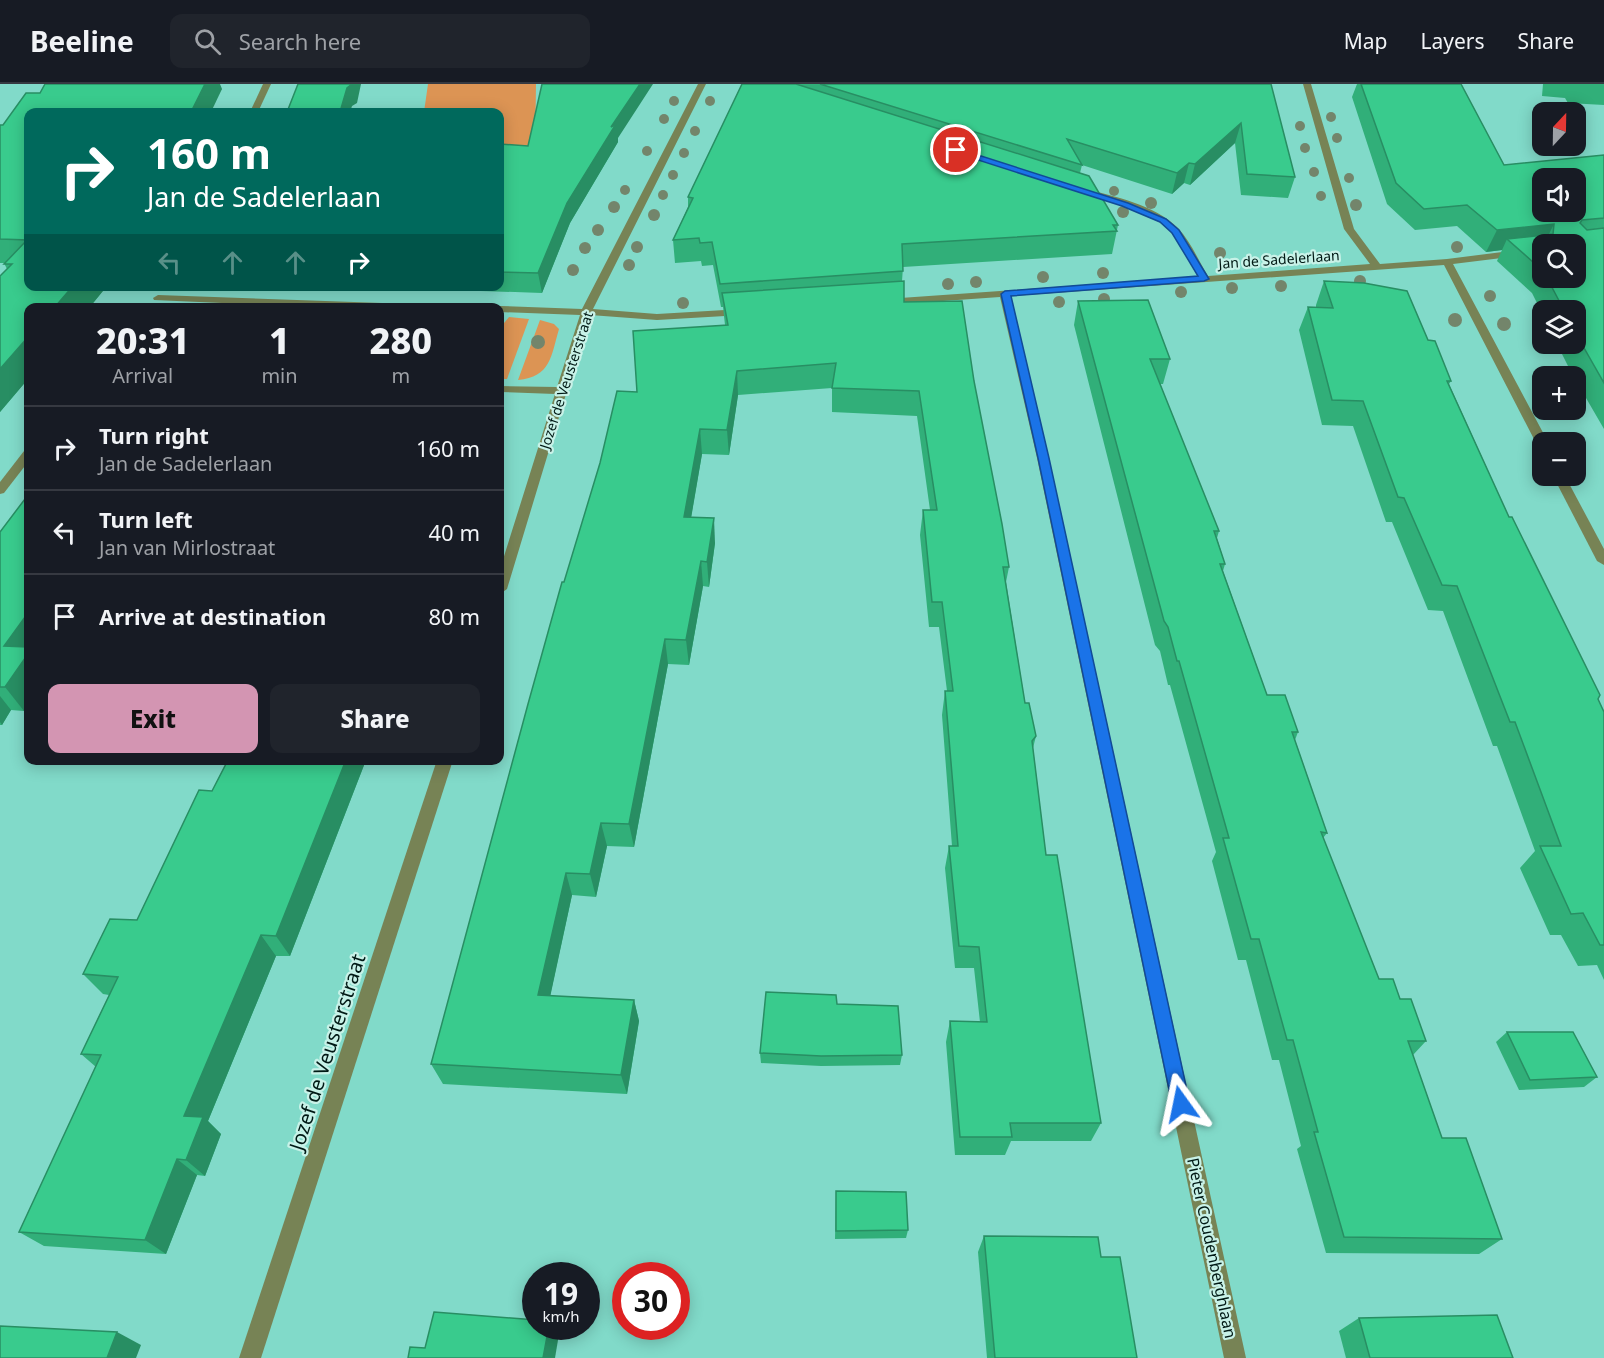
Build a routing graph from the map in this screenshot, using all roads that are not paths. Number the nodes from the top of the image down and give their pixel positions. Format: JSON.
{"nodes":[{"id":1,"x":267,"y":84,"type":"edge"},
{"id":2,"x":702,"y":84,"type":"edge"},
{"id":3,"x":1307,"y":84,"type":"edge"},
{"id":4,"x":256,"y":108,"type":"edge"},
{"id":5,"x":1070,"y":187,"type":"edge"},
{"id":6,"x":1532,"y":251,"type":"edge"},
{"id":7,"x":1447,"y":262,"type":"junction"},
{"id":8,"x":1377,"y":267,"type":"junction"},
{"id":9,"x":1204,"y":279,"type":"junction"},
{"id":10,"x":162,"y":291,"type":"edge"},
{"id":11,"x":1005,"y":294,"type":"junction"},
{"id":12,"x":158,"y":298,"type":"junction"},
{"id":13,"x":878,"y":302,"type":"edge"},
{"id":14,"x":154,"y":303,"type":"edge"},
{"id":15,"x":298,"y":303,"type":"edge"},
{"id":16,"x":504,"y":309,"type":"edge"},
{"id":17,"x":750,"y":311,"type":"edge"},
{"id":18,"x":586,"y":312,"type":"junction"},
{"id":19,"x":504,"y":389,"type":"edge"},
{"id":20,"x":562,"y":392,"type":"junction"},
{"id":21,"x":1536,"y":432,"type":"edge"},
{"id":22,"x":24,"y":459,"type":"edge"},
{"id":23,"x":1564,"y":486,"type":"edge"},
{"id":24,"x":0,"y":490,"type":"edge"},
{"id":25,"x":1589,"y":534,"type":"junction"},
{"id":26,"x":1604,"y":535,"type":"edge"},
{"id":27,"x":1604,"y":561,"type":"edge"},
{"id":28,"x":504,"y":576,"type":"edge"},
{"id":29,"x":443,"y":765,"type":"edge"},
{"id":30,"x":250,"y":1358,"type":"edge"},
{"id":31,"x":1235,"y":1358,"type":"edge"}],
"edges":[{"from":1,"to":4,"type":"street"},
{"from":2,"to":18,"type":"street","name":"Jozef de Veusterstraat"},
{"from":3,"to":8,"type":"street"},
{"from":5,"to":9,"type":"street"},
{"from":6,"to":7,"type":"street","name":"Jan de Sadelerlaan"},
{"from":7,"to":8,"type":"street","name":"Jan de Sadelerlaan"},
{"from":7,"to":21,"type":"street"},
{"from":8,"to":9,"type":"street","name":"Jan de Sadelerlaan"},
{"from":9,"to":11,"type":"street","name":"Jan de Sadelerlaan"},
{"from":10,"to":12,"type":"street"},
{"from":11,"to":13,"type":"street","name":"Jan de Sadelerlaan"},
{"from":11,"to":31,"type":"street","name":"Pieter Coudenberghlaan"},
{"from":12,"to":14,"type":"street"},
{"from":12,"to":15,"type":"street"},
{"from":16,"to":18,"type":"street"},
{"from":17,"to":18,"type":"street"},
{"from":18,"to":20,"type":"street","name":"Jozef de Veusterstraat"},
{"from":19,"to":20,"type":"street"},
{"from":20,"to":28,"type":"street","name":"Jozef de Veusterstraat"},
{"from":22,"to":24,"type":"street"},
{"from":23,"to":25,"type":"street"},
{"from":25,"to":26,"type":"street"},
{"from":25,"to":27,"type":"street"},
{"from":29,"to":30,"type":"street","name":"Jozef de Veusterstraat"}]}
